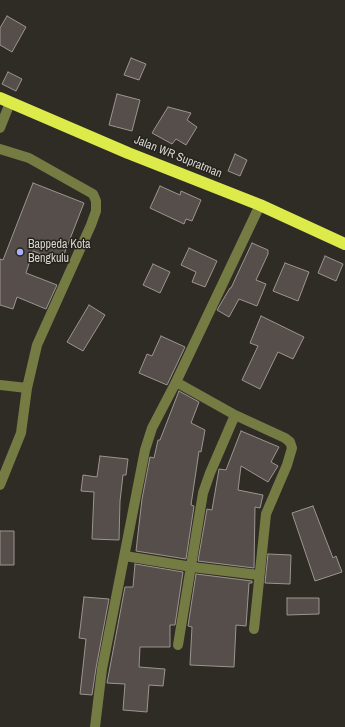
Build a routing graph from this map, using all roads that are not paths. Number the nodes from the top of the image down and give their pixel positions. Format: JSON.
{"nodes":[{"id":1,"x":5,"y":101,"type":"edge"},
{"id":2,"x":0,"y":128,"type":"edge"},
{"id":3,"x":0,"y":149,"type":"edge"},
{"id":4,"x":260,"y":205,"type":"junction"},
{"id":5,"x":345,"y":244,"type":"edge"},
{"id":6,"x":176,"y":382,"type":"junction"},
{"id":7,"x":0,"y":385,"type":"edge"},
{"id":8,"x":27,"y":388,"type":"junction"},
{"id":9,"x":235,"y":415,"type":"junction"},
{"id":10,"x":0,"y":485,"type":"edge"},
{"id":11,"x":124,"y":556,"type":"junction"},
{"id":12,"x":192,"y":567,"type":"junction"},
{"id":13,"x":259,"y":575,"type":"junction"},
{"id":14,"x":254,"y":629,"type":"dead end"},
{"id":15,"x":178,"y":645,"type":"dead end"},
{"id":16,"x":95,"y":727,"type":"edge"}],
"edges":[{"from":1,"to":2,"type":"street"},
{"from":1,"to":4,"type":"highway","name":"Jalan WR Supratman"},
{"from":3,"to":8,"type":"street"},
{"from":4,"to":5,"type":"highway","name":"Jalan WR Supratman"},
{"from":4,"to":6,"type":"street"},
{"from":6,"to":9,"type":"street"},
{"from":6,"to":11,"type":"street"},
{"from":7,"to":8,"type":"street"},
{"from":8,"to":10,"type":"street"},
{"from":9,"to":12,"type":"street"},
{"from":9,"to":13,"type":"street"},
{"from":11,"to":12,"type":"street"},
{"from":11,"to":16,"type":"street"},
{"from":12,"to":13,"type":"street"},
{"from":12,"to":15,"type":"street"},
{"from":13,"to":14,"type":"street"}]}
